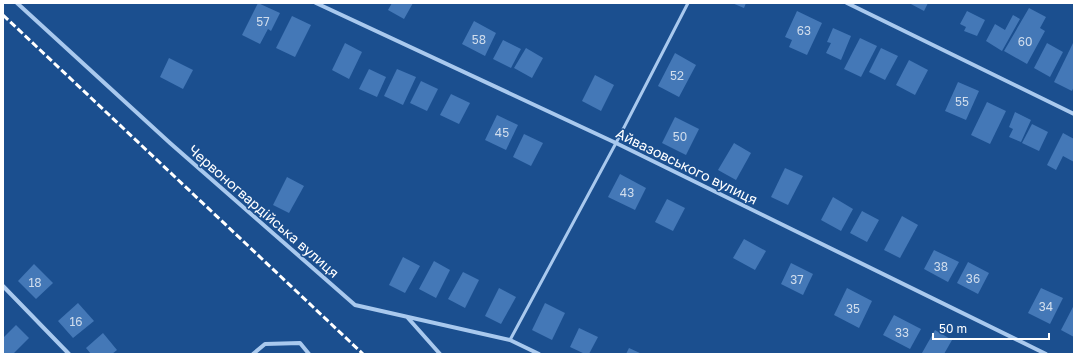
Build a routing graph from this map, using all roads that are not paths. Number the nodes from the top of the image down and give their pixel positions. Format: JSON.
{"nodes":[{"id":1,"x":17,"y":3,"type":"edge"},
{"id":2,"x":316,"y":3,"type":"edge"},
{"id":3,"x":688,"y":3,"type":"edge"},
{"id":4,"x":847,"y":3,"type":"edge"},
{"id":5,"x":1074,"y":114,"type":"edge"},
{"id":6,"x":616,"y":143,"type":"junction"},
{"id":7,"x":3,"y":286,"type":"edge"},
{"id":8,"x":407,"y":317,"type":"junction"},
{"id":9,"x":510,"y":340,"type":"junction"},
{"id":10,"x":69,"y":354,"type":"edge"},
{"id":11,"x":253,"y":354,"type":"edge"},
{"id":12,"x":308,"y":354,"type":"edge"},
{"id":13,"x":440,"y":354,"type":"edge"},
{"id":14,"x":539,"y":354,"type":"edge"},
{"id":15,"x":1046,"y":354,"type":"edge"}],
"edges":[{"from":1,"to":8,"type":"street","name":"Червоногвардійська вулиця"},
{"from":2,"to":6,"type":"street","name":"Айвазовського вулиця"},
{"from":3,"to":6,"type":"lane"},
{"from":4,"to":5,"type":"street"},
{"from":6,"to":9,"type":"lane"},
{"from":6,"to":15,"type":"street","name":"Айвазовського вулиця"},
{"from":7,"to":10,"type":"street"},
{"from":8,"to":9,"type":"street","name":"Червоногвардійська вулиця"},
{"from":8,"to":13,"type":"street"},
{"from":9,"to":14,"type":"street","name":"Червоногвардійська вулиця"},
{"from":11,"to":12,"type":"street"}]}
